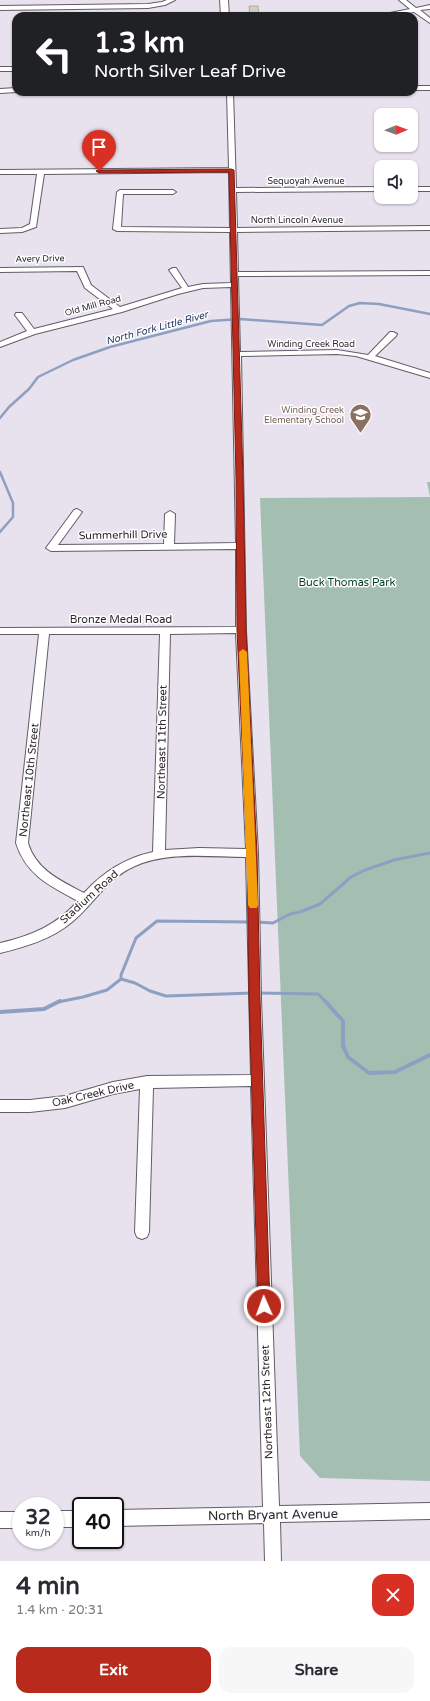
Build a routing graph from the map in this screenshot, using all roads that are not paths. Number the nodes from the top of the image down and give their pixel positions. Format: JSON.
{"nodes":[{"id":1,"x":172,"y":0,"type":"edge"},
{"id":2,"x":224,"y":0,"type":"edge"},
{"id":3,"x":402,"y":0,"type":"edge"},
{"id":4,"x":0,"y":8,"type":"edge"},
{"id":5,"x":430,"y":8,"type":"edge"},
{"id":6,"x":416,"y":10,"type":"junction"},
{"id":7,"x":225,"y":12,"type":"edge"},
{"id":8,"x":403,"y":12,"type":"edge"},
{"id":9,"x":430,"y":21,"type":"edge"},
{"id":10,"x":0,"y":69,"type":"edge"},
{"id":11,"x":12,"y":69,"type":"edge"},
{"id":12,"x":418,"y":88,"type":"edge"},
{"id":13,"x":430,"y":88,"type":"edge"},
{"id":14,"x":12,"y":90,"type":"edge"},
{"id":15,"x":0,"y":91,"type":"edge"},
{"id":16,"x":230,"y":96,"type":"edge"},
{"id":17,"x":231,"y":170,"type":"junction"},
{"id":18,"x":0,"y":172,"type":"edge"},
{"id":19,"x":41,"y":172,"type":"junction"},
{"id":20,"x":374,"y":189,"type":"edge"},
{"id":21,"x":418,"y":189,"type":"edge"},
{"id":22,"x":430,"y":189,"type":"edge"},
{"id":23,"x":232,"y":190,"type":"junction"},
{"id":24,"x":173,"y":192,"type":"dead end"},
{"id":25,"x":430,"y":228,"type":"edge"},
{"id":26,"x":233,"y":229,"type":"junction"},
{"id":27,"x":0,"y":230,"type":"edge"},
{"id":28,"x":0,"y":270,"type":"edge"},
{"id":29,"x":173,"y":270,"type":"dead end"},
{"id":30,"x":430,"y":273,"type":"edge"},
{"id":31,"x":234,"y":274,"type":"junction"},
{"id":32,"x":235,"y":287,"type":"junction"},
{"id":33,"x":189,"y":289,"type":"junction"},
{"id":34,"x":119,"y":310,"type":"junction"},
{"id":35,"x":19,"y":315,"type":"dead end"},
{"id":36,"x":32,"y":332,"type":"junction"},
{"id":37,"x":393,"y":334,"type":"dead end"},
{"id":38,"x":0,"y":345,"type":"edge"},
{"id":39,"x":237,"y":354,"type":"junction"},
{"id":40,"x":370,"y":357,"type":"junction"},
{"id":41,"x":430,"y":376,"type":"edge"},
{"id":42,"x":77,"y":512,"type":"dead end"},
{"id":43,"x":170,"y":514,"type":"dead end"},
{"id":44,"x":169,"y":546,"type":"junction"},
{"id":45,"x":240,"y":546,"type":"junction"},
{"id":46,"x":241,"y":630,"type":"junction"},
{"id":47,"x":0,"y":631,"type":"edge"},
{"id":48,"x":44,"y":631,"type":"junction"},
{"id":49,"x":165,"y":631,"type":"junction"},
{"id":50,"x":252,"y":853,"type":"junction"},
{"id":51,"x":159,"y":854,"type":"junction"},
{"id":52,"x":84,"y":899,"type":"junction"},
{"id":53,"x":0,"y":948,"type":"edge"},
{"id":54,"x":257,"y":1080,"type":"junction"},
{"id":55,"x":147,"y":1082,"type":"junction"},
{"id":56,"x":0,"y":1106,"type":"edge"},
{"id":57,"x":142,"y":1232,"type":"dead end"},
{"id":58,"x":430,"y":1511,"type":"edge"},
{"id":59,"x":272,"y":1515,"type":"junction"},
{"id":60,"x":124,"y":1518,"type":"edge"},
{"id":61,"x":0,"y":1520,"type":"edge"},
{"id":62,"x":12,"y":1520,"type":"edge"},
{"id":63,"x":273,"y":1561,"type":"edge"}],
"edges":[{"from":1,"to":4,"type":"street"},
{"from":2,"to":7,"type":"main road"},
{"from":3,"to":6,"type":"street"},
{"from":5,"to":6,"type":"street"},
{"from":6,"to":8,"type":"street"},
{"from":6,"to":9,"type":"street"},
{"from":10,"to":11,"type":"street"},
{"from":12,"to":13,"type":"main road"},
{"from":14,"to":15,"type":"main road"},
{"from":16,"to":17,"type":"street","name":"Northeast 12th Street"},
{"from":17,"to":19,"type":"street"},
{"from":17,"to":23,"type":"street","name":"Northeast 12th Street"},
{"from":18,"to":19,"type":"street"},
{"from":19,"to":27,"type":"street"},
{"from":20,"to":23,"type":"street","name":"Sequoyah Avenue"},
{"from":21,"to":22,"type":"street"},
{"from":23,"to":26,"type":"street","name":"Northeast 12th Street"},
{"from":24,"to":26,"type":"street","name":"North Lincoln Avenue"},
{"from":25,"to":26,"type":"street","name":"North Lincoln Avenue"},
{"from":26,"to":31,"type":"street","name":"Northeast 12th Street"},
{"from":28,"to":34,"type":"street","name":"Avery Drive"},
{"from":29,"to":33,"type":"street"},
{"from":30,"to":31,"type":"street"},
{"from":31,"to":32,"type":"street","name":"Northeast 12th Street"},
{"from":32,"to":33,"type":"street","name":"Old Mill Road"},
{"from":32,"to":39,"type":"street","name":"Northeast 12th Street"},
{"from":33,"to":34,"type":"street","name":"Old Mill Road"},
{"from":34,"to":36,"type":"street","name":"Old Mill Road"},
{"from":35,"to":36,"type":"street"},
{"from":36,"to":38,"type":"street","name":"Old Mill Road"},
{"from":37,"to":40,"type":"street"},
{"from":39,"to":40,"type":"street","name":"Winding Creek Road"},
{"from":39,"to":45,"type":"street","name":"Northeast 12th Street"},
{"from":40,"to":41,"type":"street","name":"Winding Creek Road"},
{"from":42,"to":44,"type":"street","name":"Summerhill Drive"},
{"from":43,"to":44,"type":"street"},
{"from":44,"to":45,"type":"street","name":"Summerhill Drive"},
{"from":45,"to":46,"type":"street","name":"Northeast 12th Street"},
{"from":46,"to":49,"type":"street","name":"Bronze Medal Road"},
{"from":46,"to":50,"type":"street","name":"Northeast 12th Street"},
{"from":47,"to":48,"type":"street","name":"Bronze Medal Road"},
{"from":48,"to":49,"type":"street","name":"Bronze Medal Road"},
{"from":48,"to":52,"type":"street","name":"Northeast 10th Street"},
{"from":49,"to":51,"type":"street","name":"Northeast 11th Street"},
{"from":50,"to":51,"type":"street","name":"Stadium Road"},
{"from":50,"to":54,"type":"street","name":"Northeast 12th Street"},
{"from":51,"to":52,"type":"street","name":"Stadium Road"},
{"from":52,"to":53,"type":"street","name":"Stadium Road"},
{"from":54,"to":55,"type":"street","name":"Oak Creek Drive"},
{"from":54,"to":59,"type":"street","name":"Northeast 12th Street"},
{"from":55,"to":56,"type":"street","name":"Oak Creek Drive"},
{"from":55,"to":57,"type":"street"},
{"from":58,"to":59,"type":"street","name":"North Bryant Avenue"},
{"from":59,"to":60,"type":"street","name":"North Bryant Avenue"},
{"from":59,"to":63,"type":"street","name":"Northeast 12th Street"},
{"from":61,"to":62,"type":"street"}]}
